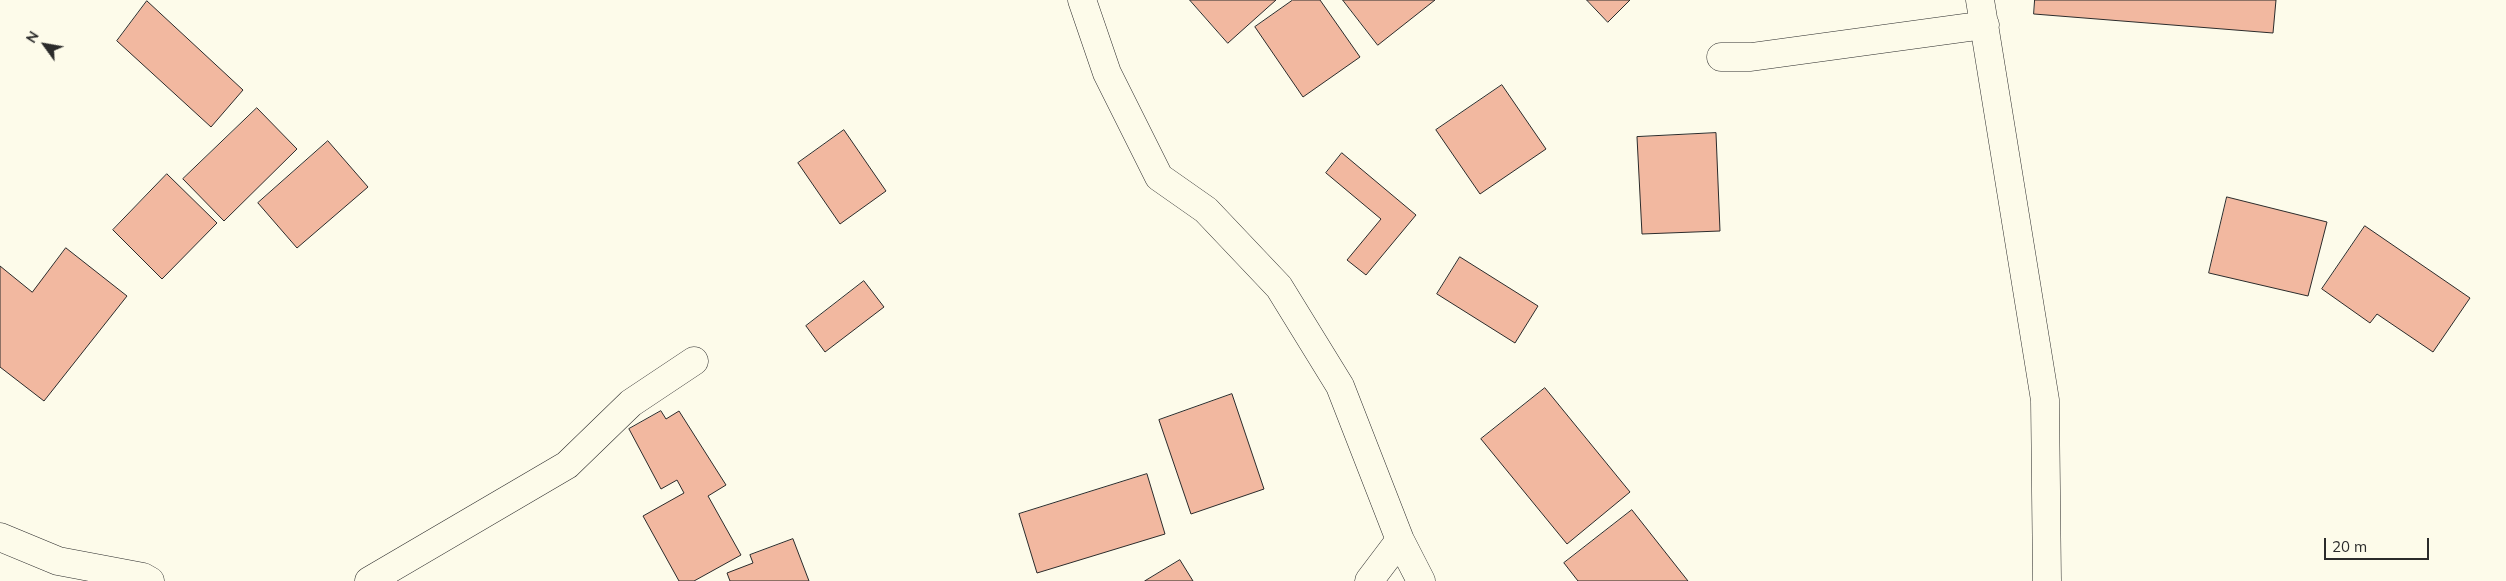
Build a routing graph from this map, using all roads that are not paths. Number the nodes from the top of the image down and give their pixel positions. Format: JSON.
{"nodes":[{"id":1,"x":1082,"y":0,"type":"edge"},
{"id":2,"x":1983,"y":12,"type":"edge"},
{"id":3,"x":1721,"y":57,"type":"dead end"},
{"id":4,"x":694,"y":361,"type":"dead end"},
{"id":5,"x":0,"y":537,"type":"edge"},
{"id":6,"x":1400,"y":540,"type":"junction"},
{"id":7,"x":150,"y":581,"type":"edge"},
{"id":8,"x":369,"y":581,"type":"edge"},
{"id":9,"x":1369,"y":581,"type":"edge"},
{"id":10,"x":1421,"y":581,"type":"edge"},
{"id":11,"x":2048,"y":581,"type":"edge"}],
"edges":[{"from":1,"to":6,"type":"street"},
{"from":2,"to":3,"type":"street"},
{"from":2,"to":11,"type":"street"},
{"from":4,"to":8,"type":"street"},
{"from":5,"to":7,"type":"street"},
{"from":6,"to":9,"type":"street"},
{"from":6,"to":10,"type":"street"}]}
